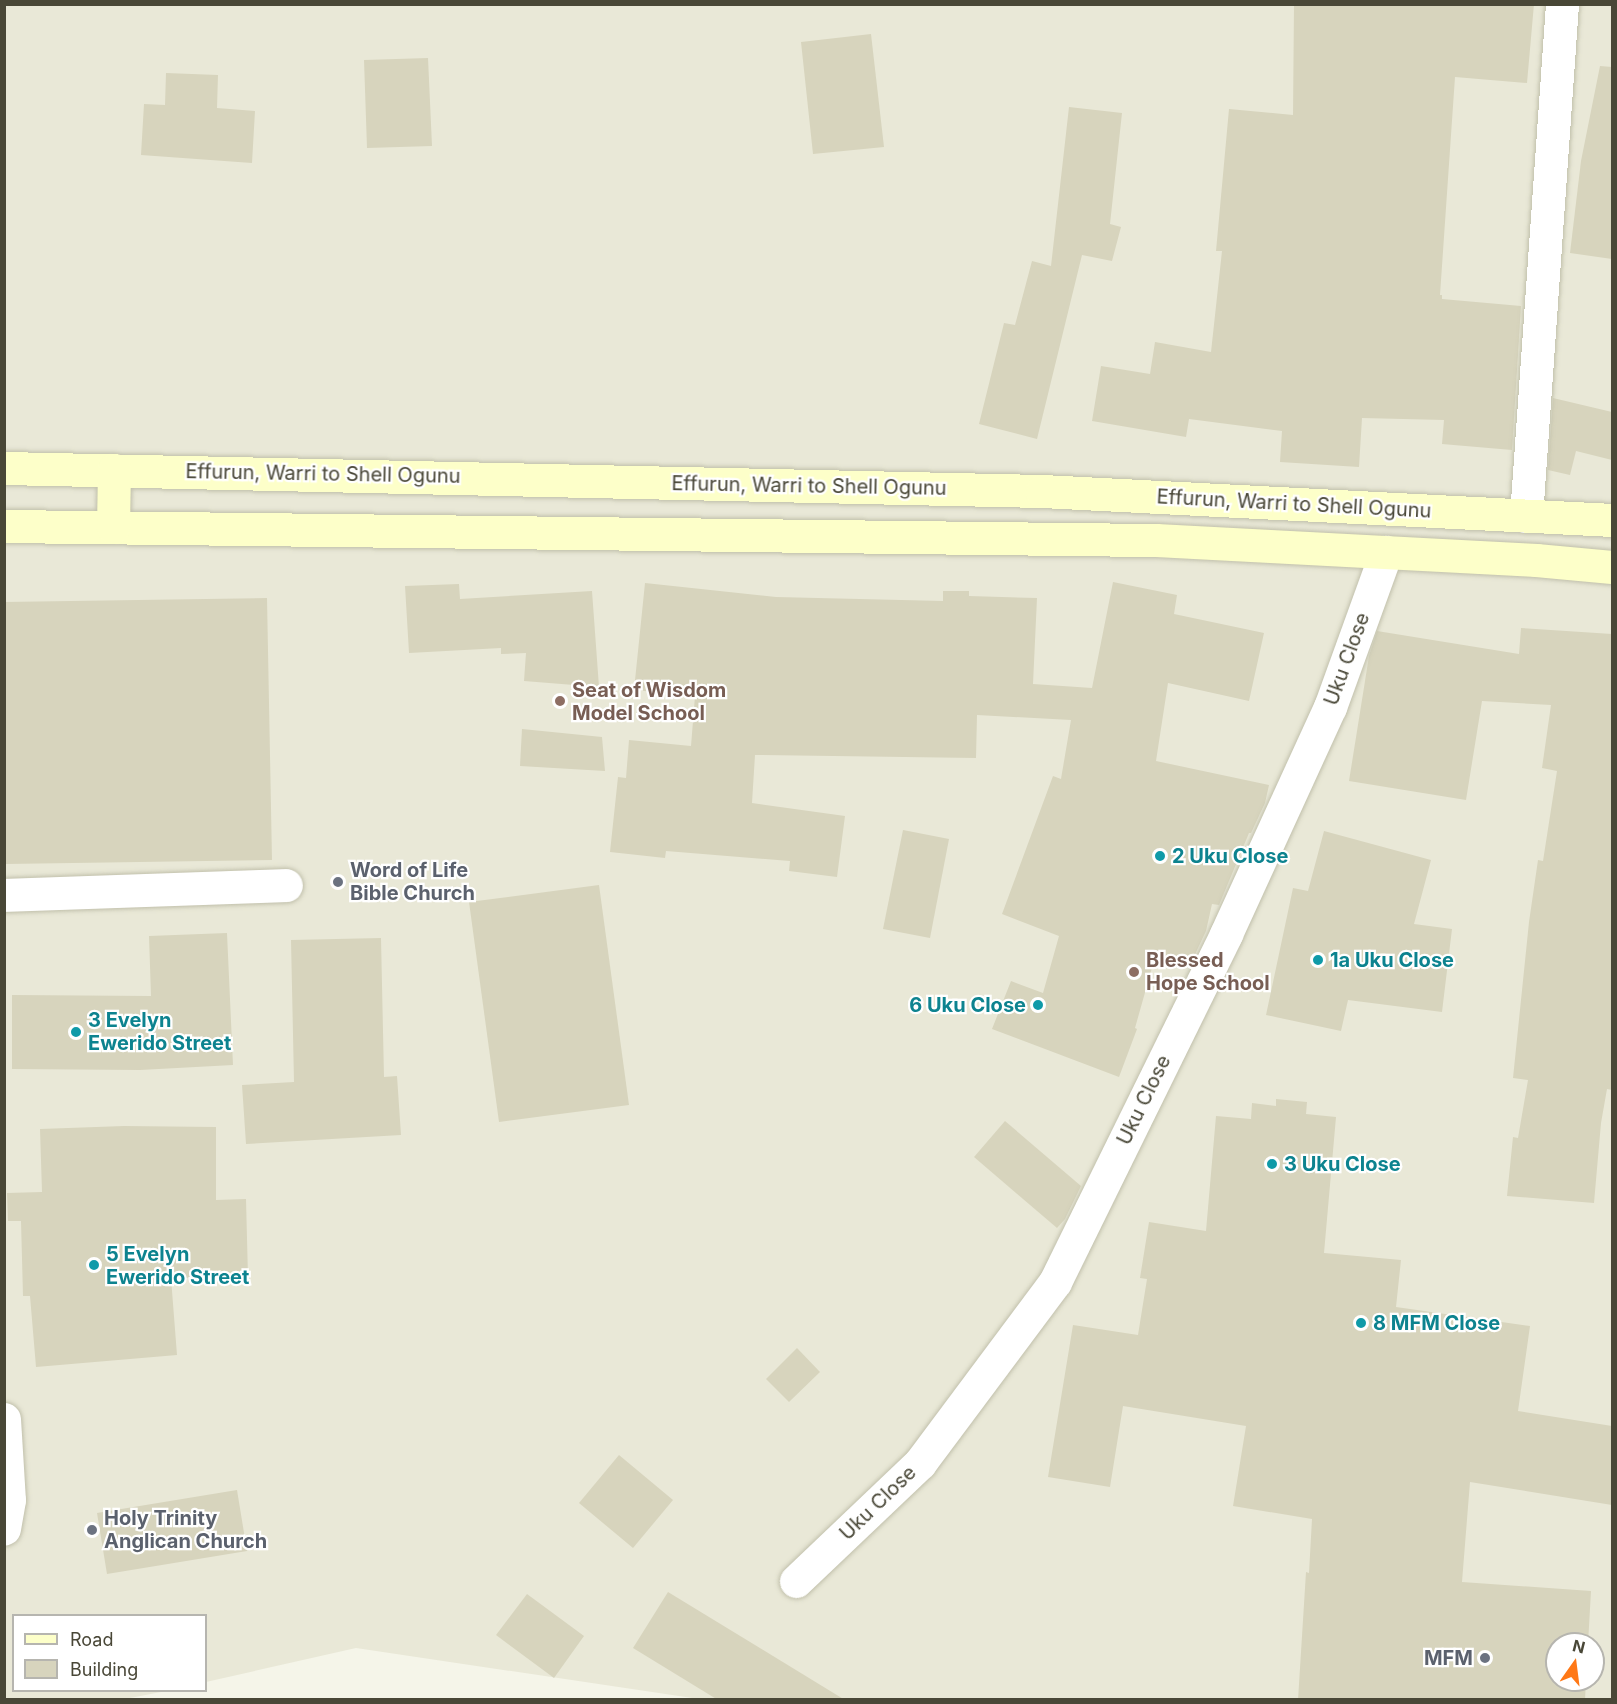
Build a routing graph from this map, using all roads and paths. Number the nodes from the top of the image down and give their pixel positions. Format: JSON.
{"nodes":[{"id":1,"x":1562,"y":4,"type":"edge"},
{"id":2,"x":4,"y":468,"type":"edge"},
{"id":3,"x":114,"y":470,"type":"junction"},
{"id":4,"x":1526,"y":516,"type":"junction"},
{"id":5,"x":1612,"y":520,"type":"edge"},
{"id":6,"x":4,"y":526,"type":"edge"},
{"id":7,"x":113,"y":527,"type":"junction"},
{"id":8,"x":1386,"y":552,"type":"junction"},
{"id":9,"x":1612,"y":567,"type":"edge"},
{"id":10,"x":286,"y":885,"type":"dead end"},
{"id":11,"x":4,"y":895,"type":"edge"},
{"id":12,"x":4,"y":1419,"type":"edge"},
{"id":13,"x":4,"y":1529,"type":"edge"},
{"id":14,"x":796,"y":1581,"type":"dead end"}],
"edges":[{"from":1,"to":4,"type":"street"},
{"from":2,"to":3,"type":"main road","name":"Effurun, Warri to Shell Ogunu"},
{"from":3,"to":4,"type":"main road","name":"Effurun, Warri to Shell Ogunu"},
{"from":3,"to":7,"type":"main road"},
{"from":4,"to":5,"type":"main road","name":"Effurun, Warri to Shell Ogunu"},
{"from":6,"to":7,"type":"main road"},
{"from":7,"to":8,"type":"main road"},
{"from":8,"to":9,"type":"main road"},
{"from":8,"to":14,"type":"street","name":"Uku Close"},
{"from":10,"to":11,"type":"street"},
{"from":12,"to":13,"type":"street"}]}
